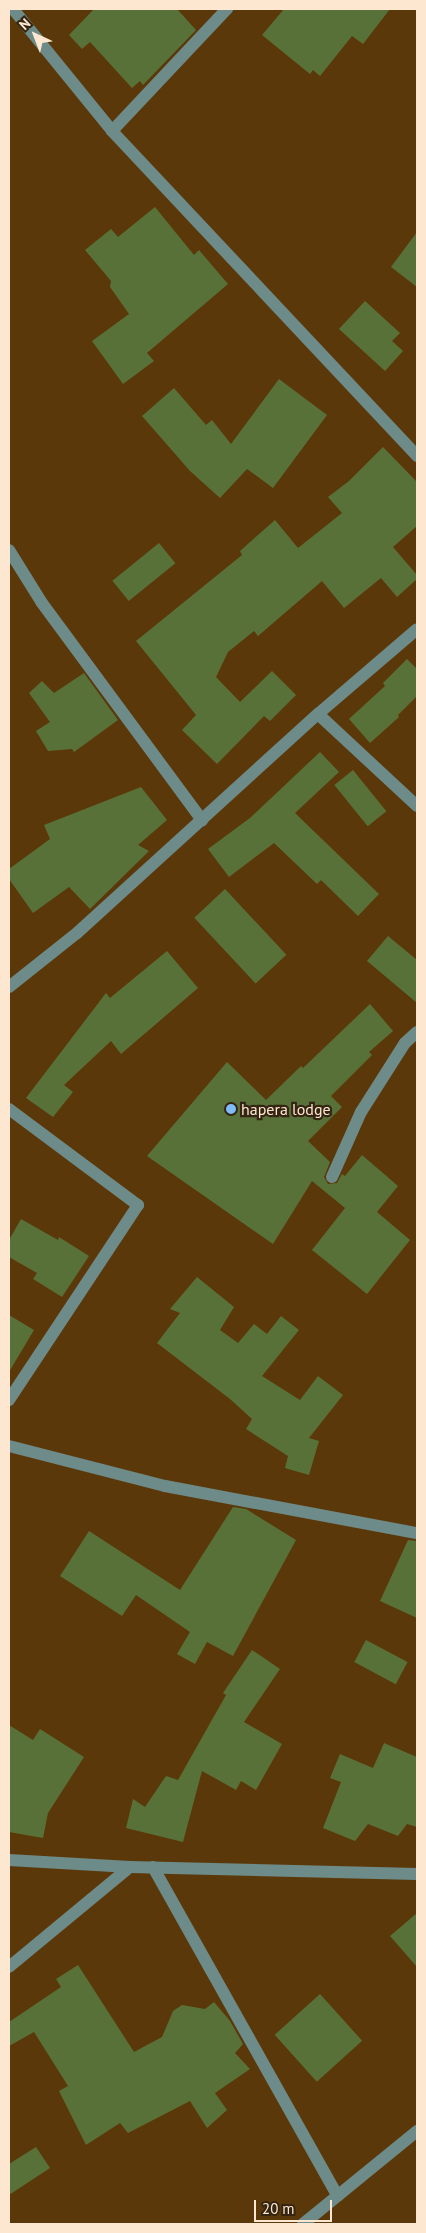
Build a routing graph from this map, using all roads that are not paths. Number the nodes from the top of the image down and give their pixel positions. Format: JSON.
{"nodes":[{"id":1,"x":13,"y":9,"type":"edge"},
{"id":2,"x":227,"y":9,"type":"edge"},
{"id":3,"x":112,"y":131,"type":"junction"},
{"id":4,"x":417,"y":456,"type":"edge"},
{"id":5,"x":9,"y":550,"type":"edge"},
{"id":6,"x":417,"y":629,"type":"edge"},
{"id":7,"x":318,"y":714,"type":"junction"},
{"id":8,"x":417,"y":806,"type":"edge"},
{"id":9,"x":202,"y":820,"type":"junction"},
{"id":10,"x":9,"y":987,"type":"edge"},
{"id":11,"x":417,"y":1032,"type":"edge"},
{"id":12,"x":9,"y":1109,"type":"edge"},
{"id":13,"x":332,"y":1177,"type":"dead end"},
{"id":14,"x":9,"y":1400,"type":"edge"},
{"id":15,"x":9,"y":1446,"type":"edge"},
{"id":16,"x":417,"y":1533,"type":"edge"},
{"id":17,"x":9,"y":1860,"type":"edge"},
{"id":18,"x":130,"y":1867,"type":"junction"},
{"id":19,"x":153,"y":1867,"type":"junction"},
{"id":20,"x":417,"y":1874,"type":"edge"},
{"id":21,"x":9,"y":1967,"type":"edge"},
{"id":22,"x":417,"y":2132,"type":"edge"},
{"id":23,"x":338,"y":2196,"type":"junction"},
{"id":24,"x":303,"y":2224,"type":"edge"}],
"edges":[{"from":1,"to":3,"type":"street"},
{"from":2,"to":3,"type":"street"},
{"from":3,"to":4,"type":"street"},
{"from":5,"to":9,"type":"street"},
{"from":6,"to":7,"type":"street"},
{"from":7,"to":8,"type":"street"},
{"from":7,"to":9,"type":"street"},
{"from":9,"to":10,"type":"street"},
{"from":11,"to":13,"type":"street"},
{"from":12,"to":14,"type":"street"},
{"from":15,"to":16,"type":"street"},
{"from":17,"to":18,"type":"street"},
{"from":18,"to":19,"type":"street"},
{"from":18,"to":21,"type":"street"},
{"from":19,"to":20,"type":"street"},
{"from":19,"to":23,"type":"street"},
{"from":22,"to":23,"type":"street"},
{"from":23,"to":24,"type":"street"}]}
